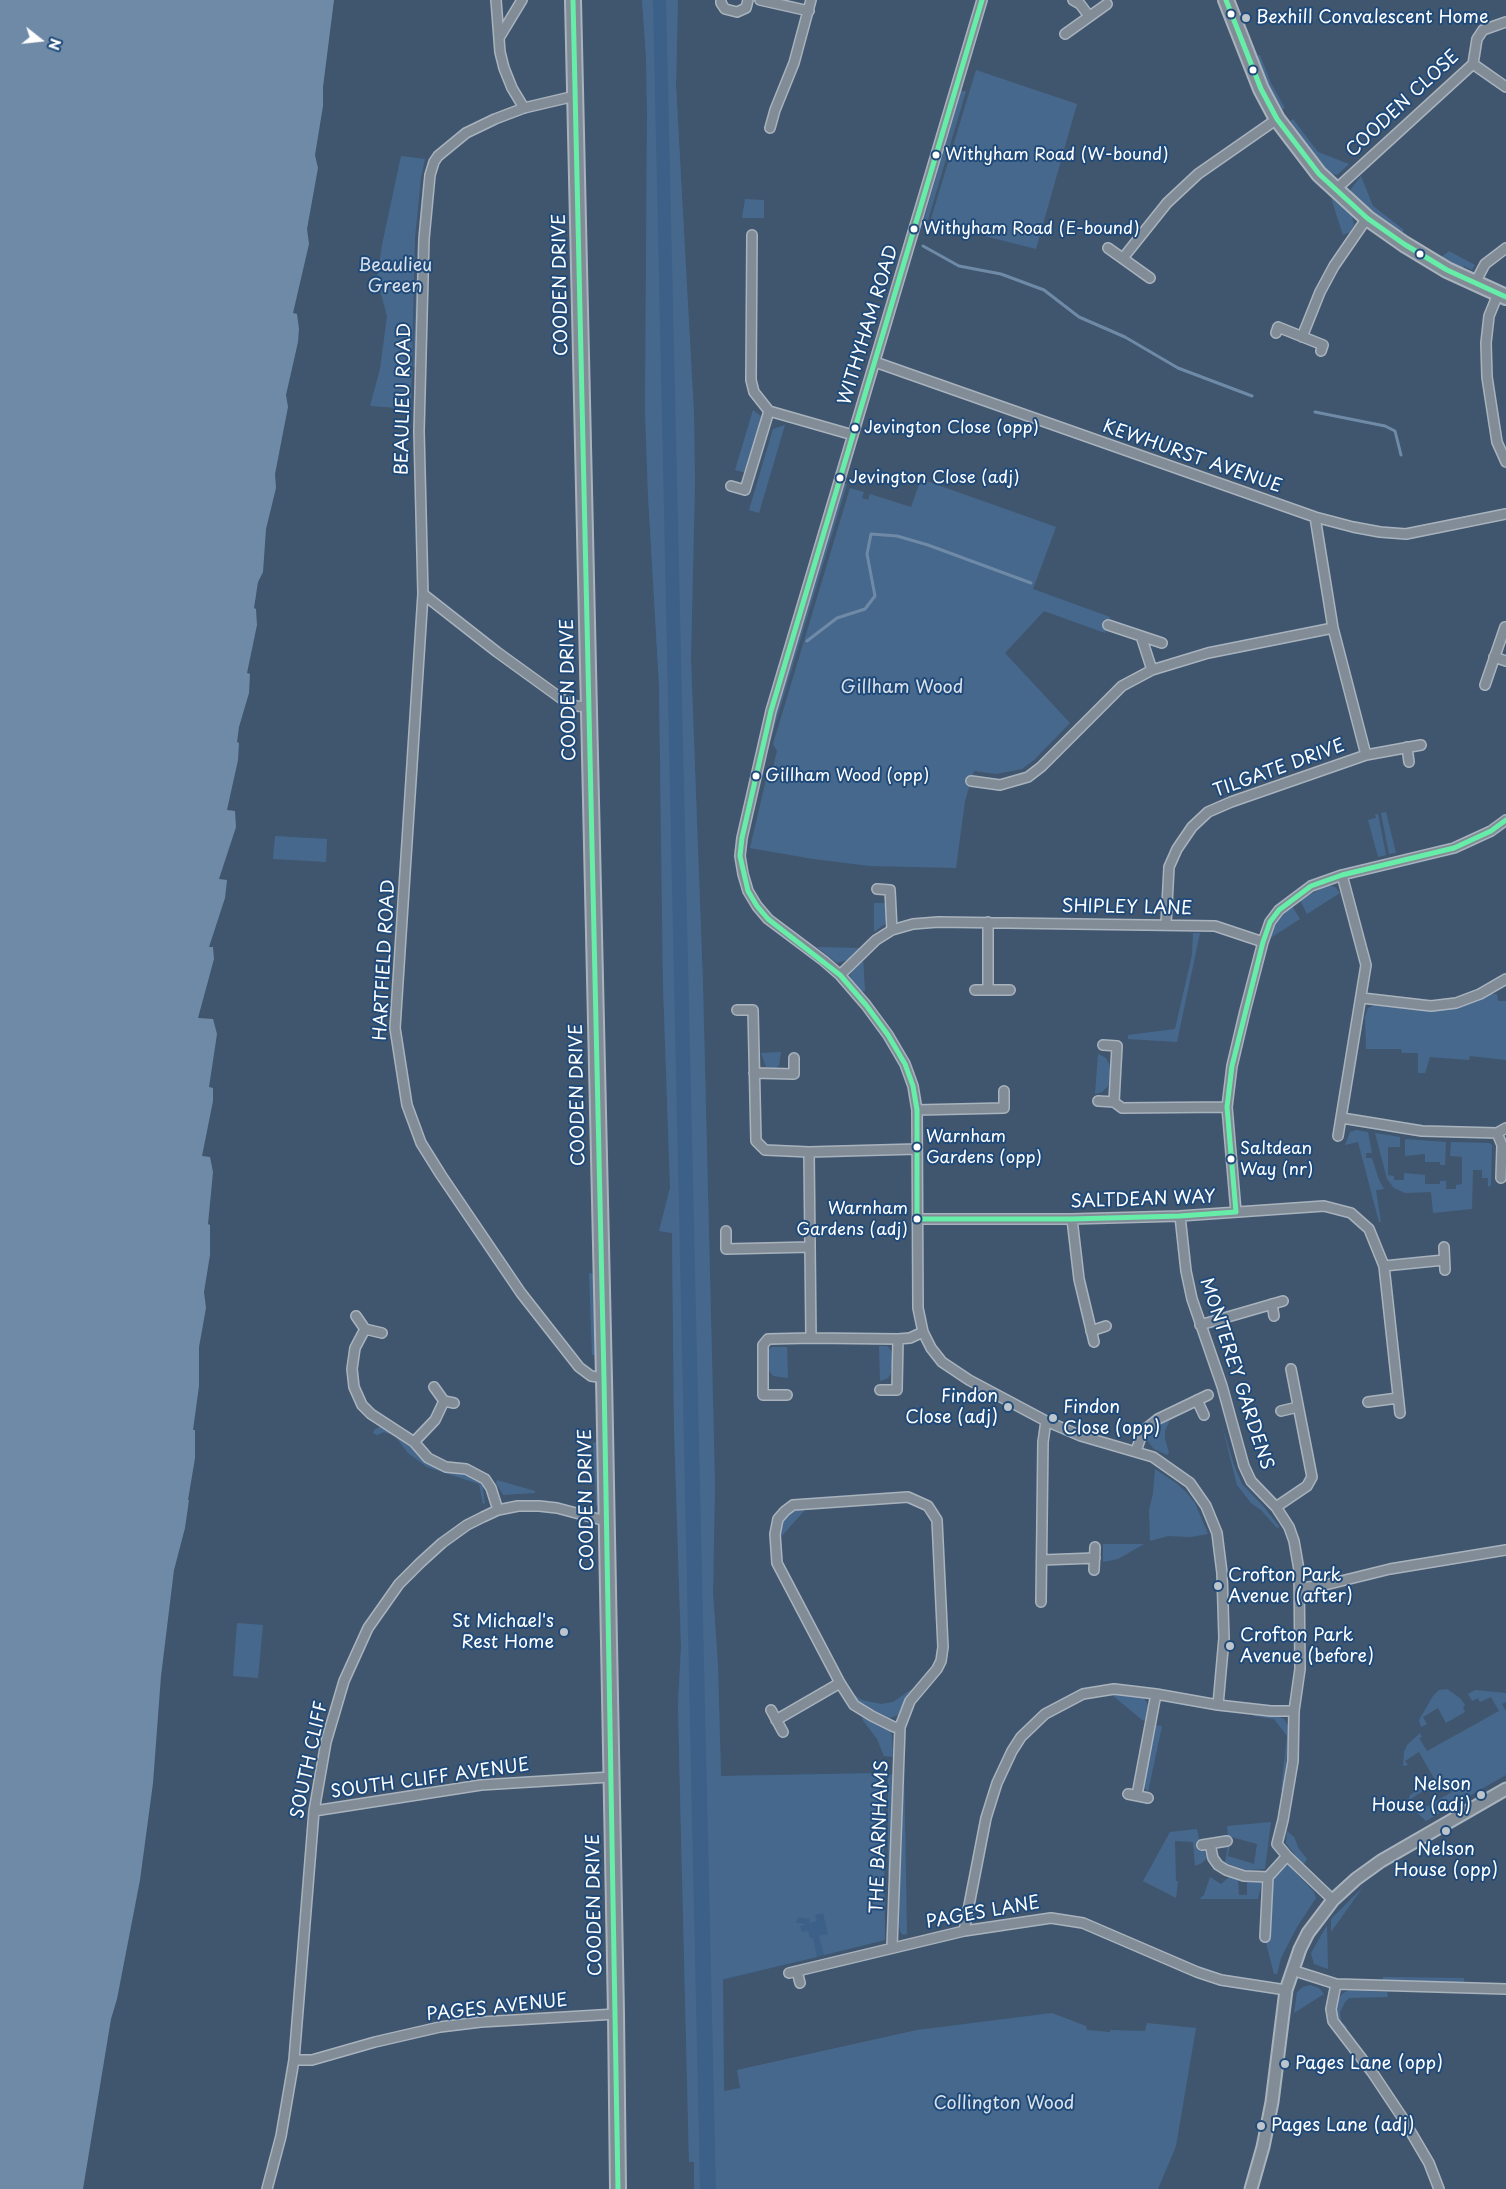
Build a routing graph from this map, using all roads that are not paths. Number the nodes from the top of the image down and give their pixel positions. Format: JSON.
{"nodes":[{"id":1,"x":496,"y":0,"type":"edge"},
{"id":2,"x":522,"y":0,"type":"edge"},
{"id":3,"x":573,"y":0,"type":"edge"},
{"id":4,"x":721,"y":0,"type":"edge"},
{"id":5,"x":748,"y":0,"type":"edge"},
{"id":6,"x":760,"y":0,"type":"edge"},
{"id":7,"x":811,"y":0,"type":"edge"},
{"id":8,"x":982,"y":0,"type":"edge"},
{"id":9,"x":1073,"y":0,"type":"edge"},
{"id":10,"x":1226,"y":0,"type":"edge"},
{"id":11,"x":1107,"y":4,"type":"dead end"},
{"id":12,"x":808,"y":11,"type":"junction"},
{"id":13,"x":1089,"y":16,"type":"junction"},
{"id":14,"x":1506,"y":22,"type":"edge"},
{"id":15,"x":1065,"y":34,"type":"dead end"},
{"id":16,"x":499,"y":38,"type":"junction"},
{"id":17,"x":1473,"y":64,"type":"junction"},
{"id":18,"x":1506,"y":87,"type":"edge"},
{"id":19,"x":575,"y":96,"type":"junction"},
{"id":20,"x":524,"y":108,"type":"junction"},
{"id":21,"x":1277,"y":119,"type":"junction"},
{"id":22,"x":770,"y":128,"type":"dead end"},
{"id":23,"x":1335,"y":190,"type":"junction"},
{"id":24,"x":1367,"y":218,"type":"junction"},
{"id":25,"x":752,"y":235,"type":"dead end"},
{"id":26,"x":1108,"y":248,"type":"dead end"},
{"id":27,"x":1506,"y":248,"type":"edge"},
{"id":28,"x":1123,"y":258,"type":"junction"},
{"id":29,"x":1150,"y":278,"type":"dead end"},
{"id":30,"x":1475,"y":283,"type":"junction"},
{"id":31,"x":1502,"y":295,"type":"edge"},
{"id":32,"x":1276,"y":332,"type":"dead end"},
{"id":33,"x":1302,"y":337,"type":"junction"},
{"id":34,"x":1321,"y":351,"type":"dead end"},
{"id":35,"x":874,"y":362,"type":"junction"},
{"id":36,"x":769,"y":411,"type":"junction"},
{"id":37,"x":853,"y":435,"type":"junction"},
{"id":38,"x":1506,"y":462,"type":"edge"},
{"id":39,"x":731,"y":486,"type":"dead end"},
{"id":40,"x":1506,"y":514,"type":"edge"},
{"id":41,"x":1315,"y":517,"type":"junction"},
{"id":42,"x":423,"y":594,"type":"junction"},
{"id":43,"x":1108,"y":625,"type":"dead end"},
{"id":44,"x":1504,"y":627,"type":"dead end"},
{"id":45,"x":1333,"y":628,"type":"junction"},
{"id":46,"x":1141,"y":636,"type":"junction"},
{"id":47,"x":1162,"y":643,"type":"dead end"},
{"id":48,"x":1494,"y":657,"type":"junction"},
{"id":49,"x":1506,"y":661,"type":"edge"},
{"id":50,"x":1152,"y":670,"type":"junction"},
{"id":51,"x":1485,"y":685,"type":"dead end"},
{"id":52,"x":588,"y":707,"type":"junction"},
{"id":53,"x":1421,"y":745,"type":"dead end"},
{"id":54,"x":1407,"y":748,"type":"junction"},
{"id":55,"x":1366,"y":755,"type":"junction"},
{"id":56,"x":1410,"y":762,"type":"dead end"},
{"id":57,"x":971,"y":781,"type":"dead end"},
{"id":58,"x":1506,"y":820,"type":"edge"},
{"id":59,"x":1342,"y":875,"type":"junction"},
{"id":60,"x":876,"y":889,"type":"dead end"},
{"id":61,"x":988,"y":922,"type":"junction"},
{"id":62,"x":1166,"y":924,"type":"junction"},
{"id":63,"x":892,"y":930,"type":"junction"},
{"id":64,"x":1263,"y":942,"type":"junction"},
{"id":65,"x":840,"y":975,"type":"junction"},
{"id":66,"x":1506,"y":979,"type":"edge"},
{"id":67,"x":975,"y":990,"type":"dead end"},
{"id":68,"x":988,"y":990,"type":"junction"},
{"id":69,"x":1010,"y":990,"type":"dead end"},
{"id":70,"x":1362,"y":998,"type":"junction"},
{"id":71,"x":737,"y":1010,"type":"dead end"},
{"id":72,"x":1104,"y":1045,"type":"dead end"},
{"id":73,"x":794,"y":1058,"type":"dead end"},
{"id":74,"x":754,"y":1073,"type":"junction"},
{"id":75,"x":1004,"y":1092,"type":"dead end"},
{"id":76,"x":1098,"y":1101,"type":"dead end"},
{"id":77,"x":1114,"y":1102,"type":"junction"},
{"id":78,"x":1227,"y":1108,"type":"junction"},
{"id":79,"x":917,"y":1110,"type":"junction"},
{"id":80,"x":1342,"y":1118,"type":"junction"},
{"id":81,"x":1506,"y":1128,"type":"edge"},
{"id":82,"x":1497,"y":1133,"type":"junction"},
{"id":83,"x":1338,"y":1136,"type":"dead end"},
{"id":84,"x":917,"y":1149,"type":"junction"},
{"id":85,"x":809,"y":1152,"type":"junction"},
{"id":86,"x":1501,"y":1178,"type":"dead end"},
{"id":87,"x":1236,"y":1212,"type":"junction"},
{"id":88,"x":1180,"y":1216,"type":"junction"},
{"id":89,"x":917,"y":1219,"type":"junction"},
{"id":90,"x":1072,"y":1219,"type":"junction"},
{"id":91,"x":726,"y":1231,"type":"dead end"},
{"id":92,"x":810,"y":1247,"type":"junction"},
{"id":93,"x":1444,"y":1247,"type":"dead end"},
{"id":94,"x":1444,"y":1260,"type":"junction"},
{"id":95,"x":1384,"y":1266,"type":"junction"},
{"id":96,"x":1445,"y":1270,"type":"dead end"},
{"id":97,"x":1283,"y":1301,"type":"dead end"},
{"id":98,"x":1272,"y":1304,"type":"junction"},
{"id":99,"x":356,"y":1316,"type":"dead end"},
{"id":100,"x":1274,"y":1316,"type":"dead end"},
{"id":101,"x":1200,"y":1324,"type":"junction"},
{"id":102,"x":1106,"y":1326,"type":"dead end"},
{"id":103,"x":365,"y":1329,"type":"junction"},
{"id":104,"x":1092,"y":1331,"type":"junction"},
{"id":105,"x":923,"y":1332,"type":"junction"},
{"id":106,"x":382,"y":1333,"type":"dead end"},
{"id":107,"x":811,"y":1338,"type":"junction"},
{"id":108,"x":898,"y":1339,"type":"junction"},
{"id":109,"x":1094,"y":1342,"type":"dead end"},
{"id":110,"x":1291,"y":1369,"type":"dead end"},
{"id":111,"x":604,"y":1378,"type":"junction"},
{"id":112,"x":434,"y":1387,"type":"dead end"},
{"id":113,"x":880,"y":1390,"type":"dead end"},
{"id":114,"x":787,"y":1395,"type":"dead end"},
{"id":115,"x":1208,"y":1395,"type":"dead end"},
{"id":116,"x":1398,"y":1398,"type":"junction"},
{"id":117,"x":1197,"y":1400,"type":"junction"},
{"id":118,"x":444,"y":1401,"type":"junction"},
{"id":119,"x":1368,"y":1402,"type":"dead end"},
{"id":120,"x":454,"y":1403,"type":"dead end"},
{"id":121,"x":1298,"y":1407,"type":"junction"},
{"id":122,"x":1281,"y":1411,"type":"dead end"},
{"id":123,"x":1400,"y":1413,"type":"dead end"},
{"id":124,"x":1204,"y":1414,"type":"dead end"},
{"id":125,"x":1046,"y":1421,"type":"junction"},
{"id":126,"x":414,"y":1442,"type":"junction"},
{"id":127,"x":1136,"y":1451,"type":"junction"},
{"id":128,"x":1276,"y":1507,"type":"junction"},
{"id":129,"x":498,"y":1510,"type":"junction"},
{"id":130,"x":606,"y":1521,"type":"junction"},
{"id":131,"x":1095,"y":1547,"type":"dead end"},
{"id":132,"x":1506,"y":1550,"type":"edge"},
{"id":133,"x":1095,"y":1558,"type":"junction"},
{"id":134,"x":1042,"y":1560,"type":"junction"},
{"id":135,"x":1094,"y":1570,"type":"dead end"},
{"id":136,"x":1300,"y":1588,"type":"junction"},
{"id":137,"x":1041,"y":1602,"type":"dead end"},
{"id":138,"x":840,"y":1683,"type":"junction"},
{"id":139,"x":1156,"y":1694,"type":"junction"},
{"id":140,"x":1218,"y":1705,"type":"junction"},
{"id":141,"x":771,"y":1710,"type":"dead end"},
{"id":142,"x":1294,"y":1711,"type":"junction"},
{"id":143,"x":776,"y":1720,"type":"junction"},
{"id":144,"x":900,"y":1727,"type":"junction"},
{"id":145,"x":783,"y":1732,"type":"dead end"},
{"id":146,"x":611,"y":1777,"type":"junction"},
{"id":147,"x":1506,"y":1789,"type":"edge"},
{"id":148,"x":1148,"y":1798,"type":"dead end"},
{"id":149,"x":314,"y":1811,"type":"junction"},
{"id":150,"x":1227,"y":1841,"type":"dead end"},
{"id":151,"x":1286,"y":1856,"type":"junction"},
{"id":152,"x":1268,"y":1877,"type":"junction"},
{"id":153,"x":1333,"y":1900,"type":"junction"},
{"id":154,"x":964,"y":1931,"type":"junction"},
{"id":155,"x":1265,"y":1937,"type":"dead end"},
{"id":156,"x":892,"y":1947,"type":"junction"},
{"id":157,"x":1292,"y":1970,"type":"junction"},
{"id":158,"x":800,"y":1983,"type":"dead end"},
{"id":159,"x":1336,"y":1984,"type":"junction"},
{"id":160,"x":1506,"y":1989,"type":"edge"},
{"id":161,"x":1286,"y":1990,"type":"junction"},
{"id":162,"x":616,"y":2014,"type":"junction"},
{"id":163,"x":294,"y":2060,"type":"junction"},
{"id":164,"x":267,"y":2189,"type":"edge"},
{"id":165,"x":618,"y":2189,"type":"edge"},
{"id":166,"x":1251,"y":2189,"type":"edge"},
{"id":167,"x":1440,"y":2189,"type":"edge"}],
"edges":[{"from":1,"to":16,"type":"street"},
{"from":2,"to":16,"type":"street"},
{"from":3,"to":19,"type":"main road","name":"COODEN DRIVE"},
{"from":4,"to":5,"type":"street"},
{"from":6,"to":12,"type":"street"},
{"from":7,"to":12,"type":"street"},
{"from":8,"to":35,"type":"street","name":"WITHYHAM ROAD"},
{"from":9,"to":13,"type":"street"},
{"from":10,"to":21,"type":"main road"},
{"from":11,"to":13,"type":"street"},
{"from":12,"to":22,"type":"street"},
{"from":13,"to":15,"type":"street"},
{"from":14,"to":17,"type":"street","name":"COODEN CLOSE"},
{"from":16,"to":20,"type":"street"},
{"from":17,"to":18,"type":"street"},
{"from":17,"to":23,"type":"street","name":"COODEN CLOSE"},
{"from":19,"to":20,"type":"street","name":"BEAULIEU ROAD"},
{"from":19,"to":52,"type":"main road","name":"COODEN DRIVE"},
{"from":20,"to":42,"type":"street","name":"BEAULIEU ROAD"},
{"from":21,"to":23,"type":"main road"},
{"from":21,"to":28,"type":"street"},
{"from":23,"to":24,"type":"main road"},
{"from":24,"to":30,"type":"main road"},
{"from":24,"to":33,"type":"street"},
{"from":25,"to":36,"type":"street"},
{"from":26,"to":28,"type":"street"},
{"from":27,"to":30,"type":"street"},
{"from":28,"to":29,"type":"street"},
{"from":30,"to":31,"type":"main road"},
{"from":31,"to":38,"type":"street"},
{"from":32,"to":33,"type":"street"},
{"from":33,"to":34,"type":"street"},
{"from":35,"to":37,"type":"street","name":"WITHYHAM ROAD"},
{"from":35,"to":41,"type":"street","name":"KEWHURST AVENUE"},
{"from":36,"to":37,"type":"street"},
{"from":36,"to":39,"type":"street"},
{"from":37,"to":65,"type":"street","name":"WITHYHAM ROAD"},
{"from":40,"to":41,"type":"street","name":"KEWHURST AVENUE"},
{"from":41,"to":45,"type":"street","name":"TILGATE DRIVE"},
{"from":42,"to":52,"type":"street"},
{"from":42,"to":111,"type":"street","name":"HARTFIELD ROAD"},
{"from":43,"to":46,"type":"street"},
{"from":44,"to":48,"type":"street"},
{"from":45,"to":50,"type":"street"},
{"from":45,"to":55,"type":"street","name":"TILGATE DRIVE"},
{"from":46,"to":47,"type":"street"},
{"from":46,"to":50,"type":"street"},
{"from":48,"to":49,"type":"street"},
{"from":48,"to":51,"type":"street"},
{"from":50,"to":57,"type":"street"},
{"from":52,"to":111,"type":"main road","name":"COODEN DRIVE"},
{"from":53,"to":54,"type":"street","name":"TILGATE DRIVE"},
{"from":54,"to":55,"type":"street","name":"TILGATE DRIVE"},
{"from":54,"to":56,"type":"street"},
{"from":55,"to":62,"type":"street","name":"TILGATE DRIVE"},
{"from":58,"to":59,"type":"street"},
{"from":59,"to":64,"type":"street"},
{"from":59,"to":70,"type":"street"},
{"from":60,"to":63,"type":"street"},
{"from":61,"to":62,"type":"street","name":"SHIPLEY LANE"},
{"from":61,"to":63,"type":"street","name":"SHIPLEY LANE"},
{"from":61,"to":68,"type":"street"},
{"from":62,"to":64,"type":"street","name":"SHIPLEY LANE"},
{"from":63,"to":65,"type":"street","name":"SHIPLEY LANE"},
{"from":64,"to":78,"type":"street"},
{"from":65,"to":79,"type":"street","name":"WITHYHAM ROAD"},
{"from":66,"to":70,"type":"street"},
{"from":67,"to":68,"type":"street"},
{"from":68,"to":69,"type":"street"},
{"from":70,"to":80,"type":"street"},
{"from":71,"to":74,"type":"street"},
{"from":72,"to":77,"type":"street"},
{"from":73,"to":74,"type":"street"},
{"from":74,"to":85,"type":"street"},
{"from":75,"to":79,"type":"street"},
{"from":76,"to":77,"type":"street"},
{"from":77,"to":78,"type":"street"},
{"from":78,"to":87,"type":"street"},
{"from":79,"to":84,"type":"street","name":"WITHYHAM ROAD"},
{"from":80,"to":82,"type":"street"},
{"from":80,"to":83,"type":"street"},
{"from":81,"to":82,"type":"street"},
{"from":82,"to":86,"type":"street"},
{"from":84,"to":85,"type":"street"},
{"from":84,"to":89,"type":"street","name":"WITHYHAM ROAD"},
{"from":85,"to":92,"type":"street"},
{"from":87,"to":88,"type":"street","name":"SALTDEAN WAY"},
{"from":87,"to":95,"type":"street","name":"SALTDEAN WAY"},
{"from":88,"to":90,"type":"street","name":"SALTDEAN WAY"},
{"from":88,"to":101,"type":"street","name":"MONTEREY GARDENS"},
{"from":89,"to":90,"type":"street","name":"SALTDEAN WAY"},
{"from":89,"to":105,"type":"street","name":"WITHYHAM ROAD"},
{"from":90,"to":104,"type":"street"},
{"from":91,"to":92,"type":"street"},
{"from":92,"to":107,"type":"street"},
{"from":93,"to":94,"type":"street"},
{"from":94,"to":95,"type":"street"},
{"from":94,"to":96,"type":"street"},
{"from":95,"to":116,"type":"street","name":"SALTDEAN WAY"},
{"from":97,"to":98,"type":"street"},
{"from":98,"to":100,"type":"street"},
{"from":98,"to":101,"type":"street"},
{"from":99,"to":103,"type":"street"},
{"from":101,"to":128,"type":"street","name":"MONTEREY GARDENS"},
{"from":102,"to":104,"type":"street"},
{"from":103,"to":106,"type":"street"},
{"from":103,"to":126,"type":"street"},
{"from":104,"to":109,"type":"street"},
{"from":105,"to":108,"type":"street"},
{"from":105,"to":125,"type":"street","name":"WITHYHAM ROAD"},
{"from":107,"to":108,"type":"street"},
{"from":107,"to":114,"type":"street"},
{"from":108,"to":113,"type":"street"},
{"from":110,"to":121,"type":"street"},
{"from":111,"to":130,"type":"main road","name":"COODEN DRIVE"},
{"from":112,"to":118,"type":"street"},
{"from":115,"to":117,"type":"street"},
{"from":116,"to":119,"type":"street"},
{"from":116,"to":123,"type":"street","name":"SALTDEAN WAY"},
{"from":117,"to":124,"type":"street"},
{"from":117,"to":127,"type":"street"},
{"from":118,"to":120,"type":"street"},
{"from":118,"to":126,"type":"street"},
{"from":121,"to":122,"type":"street"},
{"from":121,"to":128,"type":"street"},
{"from":125,"to":127,"type":"street","name":"WITHYHAM ROAD"},
{"from":125,"to":134,"type":"street"},
{"from":126,"to":129,"type":"street"},
{"from":127,"to":140,"type":"street","name":"WITHYHAM ROAD"},
{"from":128,"to":136,"type":"street","name":"MONTEREY GARDENS"},
{"from":129,"to":130,"type":"street","name":"SOUTH CLIFF"},
{"from":129,"to":149,"type":"street","name":"SOUTH CLIFF"},
{"from":130,"to":146,"type":"main road","name":"COODEN DRIVE"},
{"from":131,"to":133,"type":"street"},
{"from":132,"to":136,"type":"street"},
{"from":133,"to":134,"type":"street"},
{"from":133,"to":135,"type":"street"},
{"from":134,"to":137,"type":"street"},
{"from":136,"to":142,"type":"street","name":"MONTEREY GARDENS"},
{"from":138,"to":143,"type":"street"},
{"from":138,"to":144,"type":"street","name":"THE BARNHAMS"},
{"from":138,"to":144,"type":"street","name":"THE BARNHAMS"},
{"from":139,"to":140,"type":"street"},
{"from":139,"to":148,"type":"street"},
{"from":139,"to":154,"type":"street"},
{"from":140,"to":142,"type":"street"},
{"from":141,"to":143,"type":"street"},
{"from":142,"to":151,"type":"street","name":"MONTEREY GARDENS"},
{"from":143,"to":145,"type":"street"},
{"from":144,"to":156,"type":"street","name":"THE BARNHAMS"},
{"from":146,"to":149,"type":"street","name":"SOUTH CLIFF AVENUE"},
{"from":146,"to":162,"type":"main road","name":"COODEN DRIVE"},
{"from":147,"to":153,"type":"street"},
{"from":149,"to":163,"type":"street","name":"SOUTH CLIFF"},
{"from":150,"to":152,"type":"street"},
{"from":151,"to":152,"type":"street"},
{"from":151,"to":153,"type":"street"},
{"from":152,"to":155,"type":"street"},
{"from":153,"to":157,"type":"street"},
{"from":154,"to":156,"type":"street","name":"PAGES LANE"},
{"from":154,"to":161,"type":"street","name":"PAGES LANE"},
{"from":156,"to":158,"type":"street","name":"PAGES LANE"},
{"from":157,"to":159,"type":"street"},
{"from":157,"to":161,"type":"street"},
{"from":159,"to":160,"type":"street"},
{"from":159,"to":167,"type":"street"},
{"from":161,"to":166,"type":"street"},
{"from":162,"to":163,"type":"street","name":"PAGES AVENUE"},
{"from":162,"to":165,"type":"main road","name":"COODEN DRIVE"},
{"from":163,"to":164,"type":"street","name":"SOUTH CLIFF"}]}
